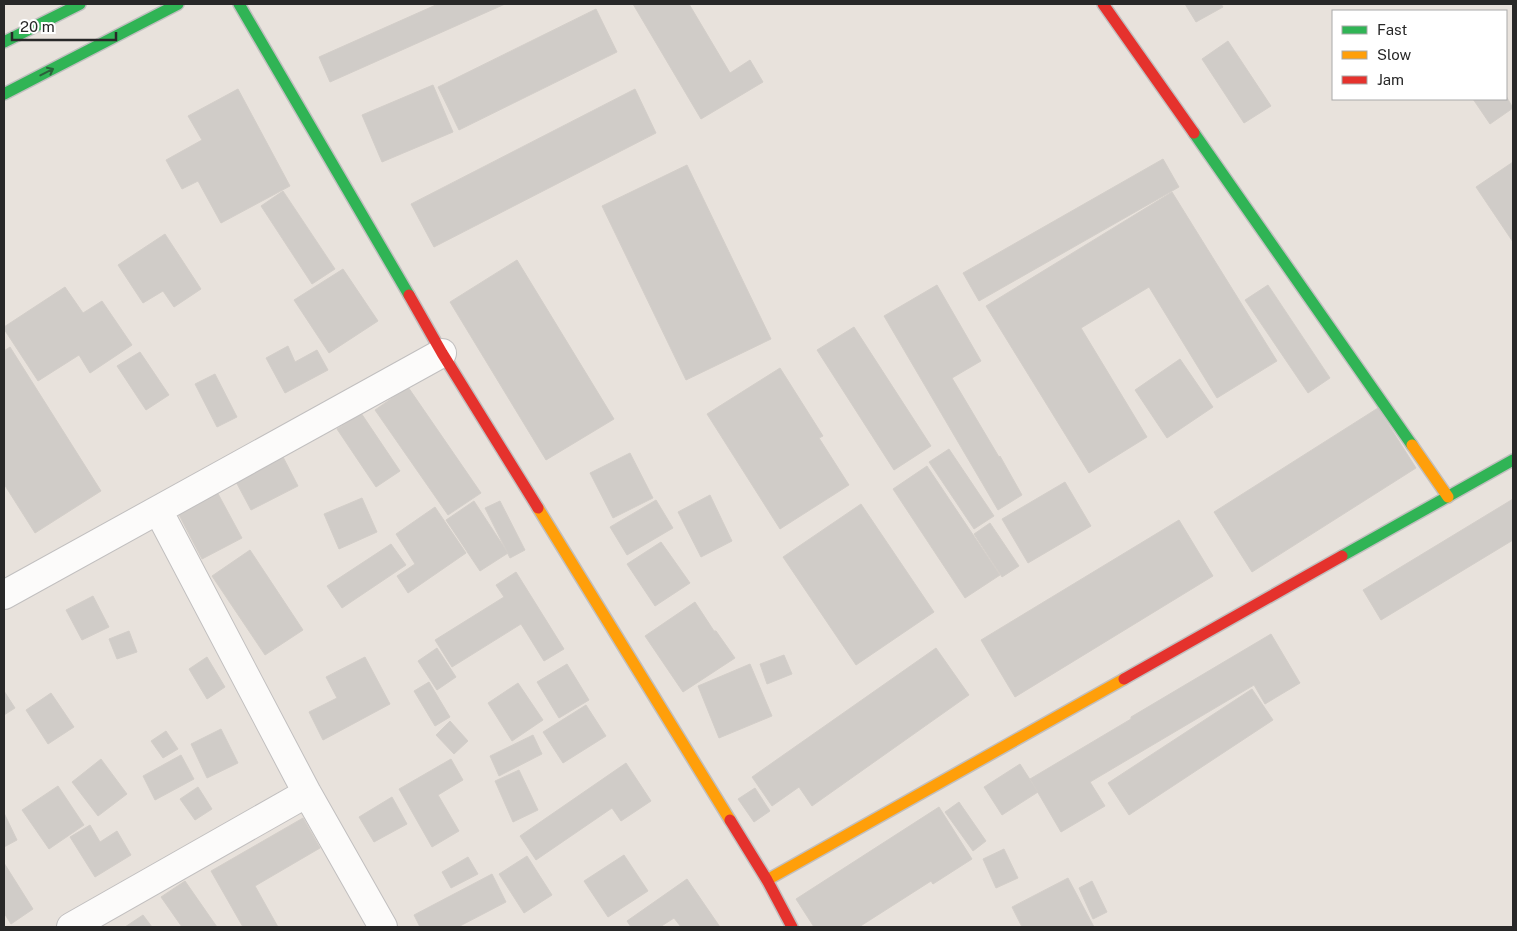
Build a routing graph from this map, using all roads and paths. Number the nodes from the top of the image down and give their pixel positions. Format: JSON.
{"nodes":[{"id":1,"x":80,"y":4,"type":"edge"},
{"id":2,"x":178,"y":4,"type":"edge"},
{"id":3,"x":240,"y":4,"type":"edge"},
{"id":4,"x":1103,"y":4,"type":"edge"},
{"id":5,"x":4,"y":42,"type":"edge"},
{"id":6,"x":4,"y":94,"type":"edge"},
{"id":7,"x":442,"y":354,"type":"junction"},
{"id":8,"x":1513,"y":460,"type":"edge"},
{"id":9,"x":1448,"y":497,"type":"junction"},
{"id":10,"x":158,"y":510,"type":"junction"},
{"id":11,"x":4,"y":595,"type":"edge"},
{"id":12,"x":307,"y":794,"type":"junction"},
{"id":13,"x":767,"y":880,"type":"junction"},
{"id":14,"x":71,"y":927,"type":"edge"},
{"id":15,"x":383,"y":927,"type":"edge"},
{"id":16,"x":792,"y":927,"type":"edge"}],
"edges":[{"from":1,"to":5,"type":"street"},
{"from":6,"to":2,"type":"street","one_way":true},
{"from":3,"to":7,"type":"street"},
{"from":4,"to":9,"type":"street"},
{"from":7,"to":10,"type":"street"},
{"from":7,"to":13,"type":"street"},
{"from":8,"to":9,"type":"street"},
{"from":9,"to":13,"type":"street"},
{"from":10,"to":11,"type":"street"},
{"from":10,"to":12,"type":"street"},
{"from":12,"to":14,"type":"street"},
{"from":12,"to":15,"type":"street"},
{"from":13,"to":16,"type":"street"}]}
